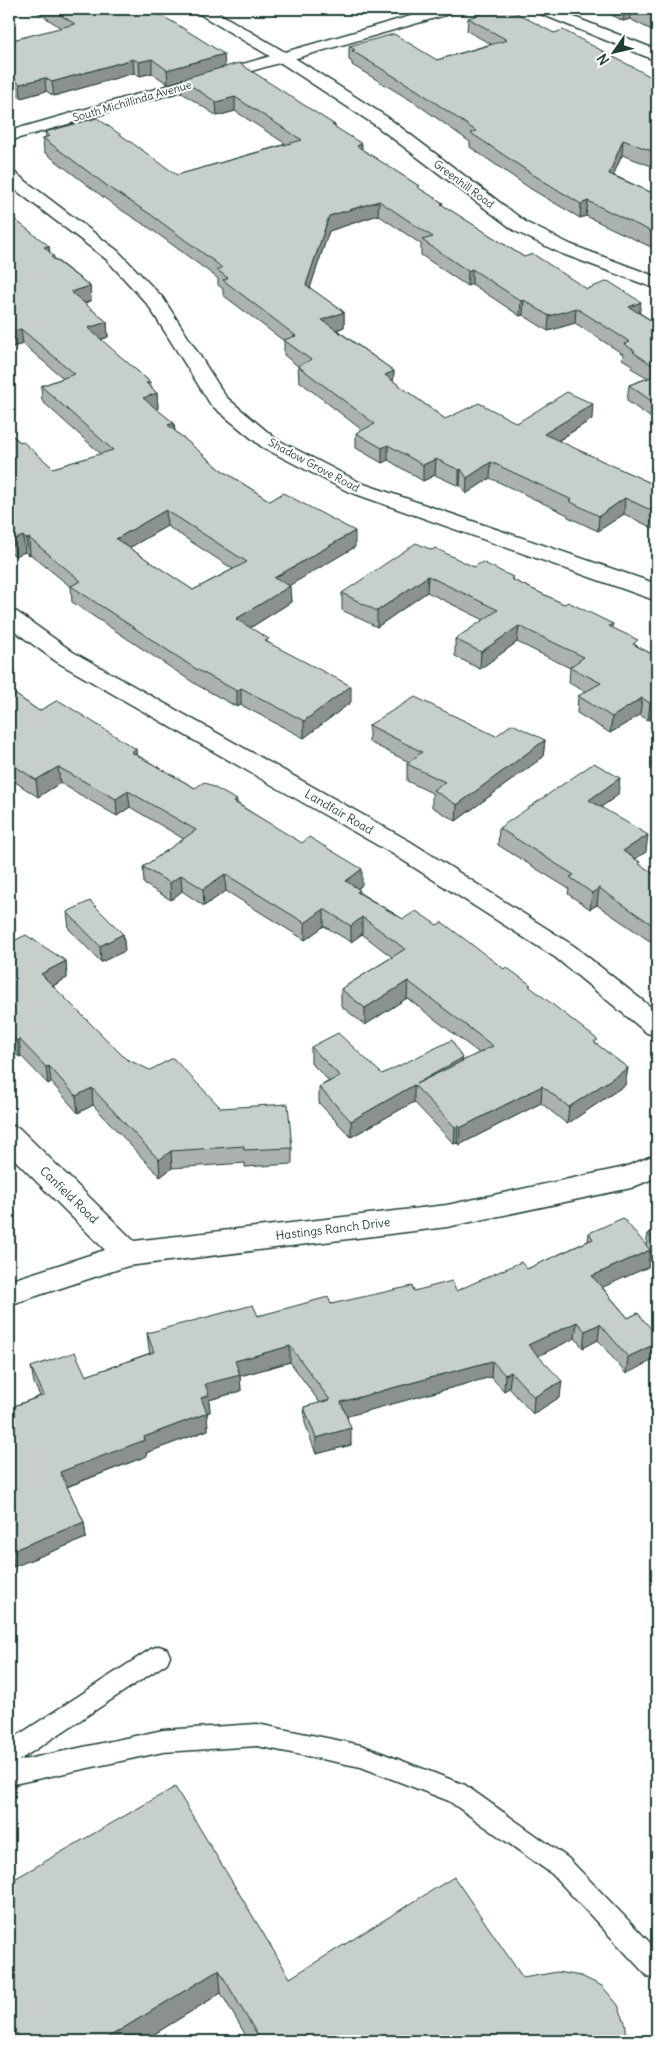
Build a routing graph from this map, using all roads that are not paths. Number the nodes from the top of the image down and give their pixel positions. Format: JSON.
{"nodes":[{"id":1,"x":202,"y":9,"type":"edge"},
{"id":2,"x":451,"y":9,"type":"edge"},
{"id":3,"x":541,"y":9,"type":"edge"},
{"id":4,"x":657,"y":56,"type":"edge"},
{"id":5,"x":284,"y":58,"type":"junction"},
{"id":6,"x":9,"y":136,"type":"edge"},
{"id":7,"x":9,"y":177,"type":"edge"},
{"id":8,"x":657,"y":283,"type":"edge"},
{"id":9,"x":657,"y":594,"type":"edge"},
{"id":10,"x":9,"y":617,"type":"edge"},
{"id":11,"x":657,"y":1026,"type":"edge"},
{"id":12,"x":9,"y":1136,"type":"edge"},
{"id":13,"x":657,"y":1165,"type":"edge"},
{"id":14,"x":128,"y":1254,"type":"junction"},
{"id":15,"x":9,"y":1293,"type":"edge"},
{"id":16,"x":158,"y":1656,"type":"dead end"},
{"id":17,"x":9,"y":1754,"type":"edge"},
{"id":18,"x":9,"y":1774,"type":"edge"},
{"id":19,"x":657,"y":1968,"type":"edge"}],
"edges":[{"from":1,"to":5,"type":"street","name":"Greenhill Road"},
{"from":2,"to":5,"type":"street","name":"South Michillinda Avenue"},
{"from":3,"to":4,"type":"street"},
{"from":5,"to":6,"type":"street","name":"South Michillinda Avenue"},
{"from":5,"to":8,"type":"street","name":"Greenhill Road"},
{"from":7,"to":9,"type":"street","name":"Shadow Grove Road"},
{"from":10,"to":11,"type":"street","name":"Landfair Road"},
{"from":12,"to":14,"type":"street","name":"Canfield Road"},
{"from":13,"to":14,"type":"street","name":"Hastings Ranch Drive"},
{"from":14,"to":15,"type":"street","name":"Hastings Ranch Drive"},
{"from":16,"to":17,"type":"lane"},
{"from":18,"to":19,"type":"lane"}]}
